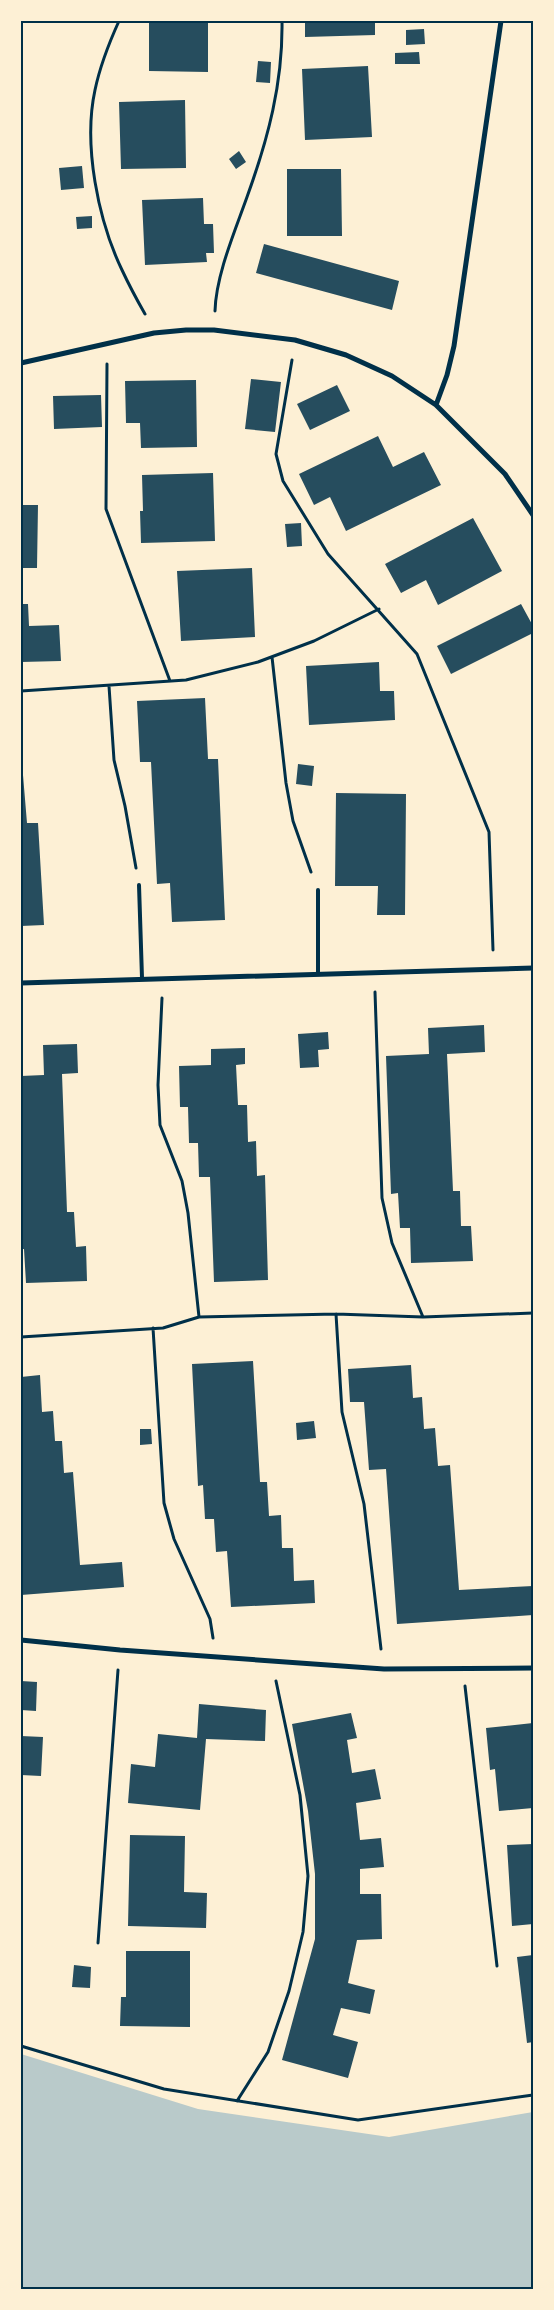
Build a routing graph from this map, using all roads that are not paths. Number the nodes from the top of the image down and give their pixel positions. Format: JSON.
{"nodes":[{"id":1,"x":501,"y":21,"type":"edge"},
{"id":2,"x":21,"y":363,"type":"edge"},
{"id":3,"x":436,"y":405,"type":"junction"},
{"id":4,"x":533,"y":515,"type":"edge"},
{"id":5,"x":139,"y":885,"type":"road end"},
{"id":6,"x":318,"y":890,"type":"road end"},
{"id":7,"x":533,"y":968,"type":"edge"},
{"id":8,"x":318,"y":974,"type":"junction"},
{"id":9,"x":142,"y":978,"type":"junction"},
{"id":10,"x":21,"y":983,"type":"edge"},
{"id":11,"x":21,"y":1640,"type":"edge"},
{"id":12,"x":533,"y":1668,"type":"edge"}],
"edges":[{"from":1,"to":3,"type":"street"},
{"from":2,"to":3,"type":"street"},
{"from":3,"to":4,"type":"street"},
{"from":5,"to":9,"type":"lane"},
{"from":6,"to":8,"type":"lane"},
{"from":7,"to":8,"type":"street"},
{"from":8,"to":9,"type":"street"},
{"from":9,"to":10,"type":"street"},
{"from":11,"to":12,"type":"street"}]}
